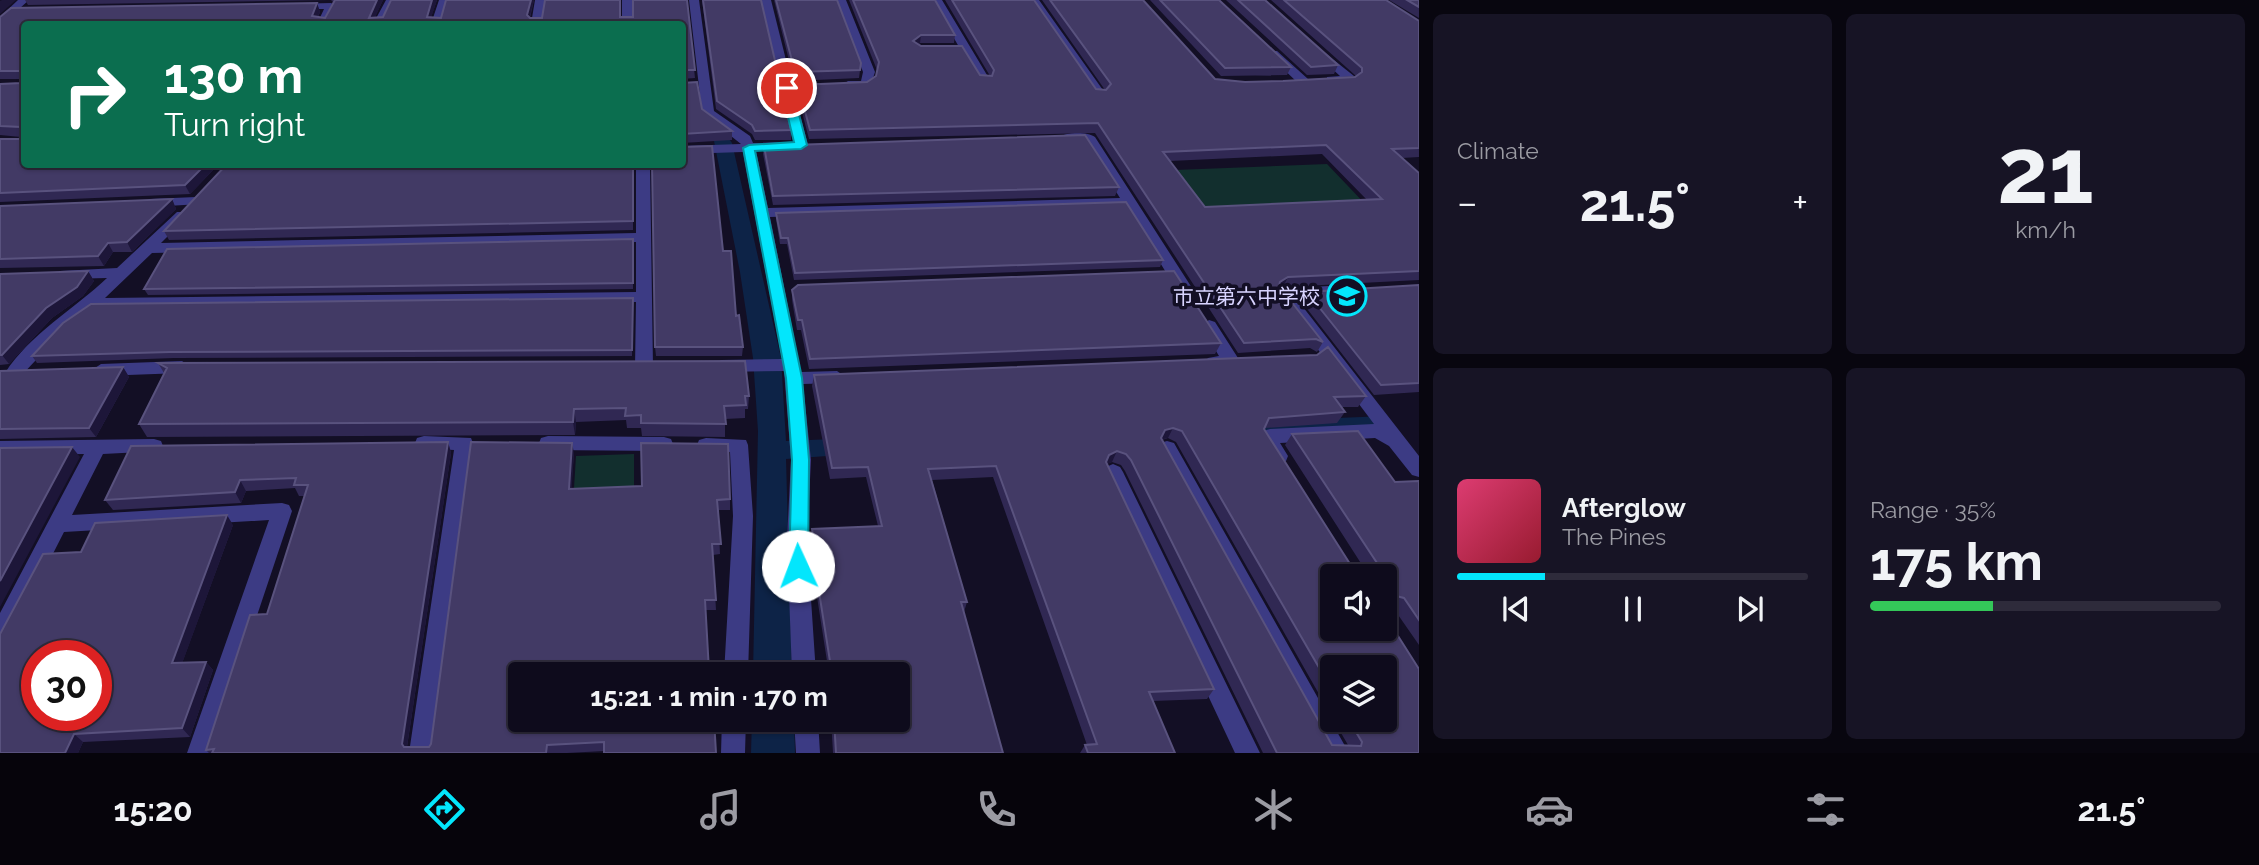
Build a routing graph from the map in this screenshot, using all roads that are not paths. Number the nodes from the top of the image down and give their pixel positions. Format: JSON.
{"nodes":[{"id":1,"x":391,"y":0,"type":"edge"},
{"id":2,"x":444,"y":0,"type":"edge"},
{"id":3,"x":540,"y":0,"type":"edge"},
{"id":4,"x":627,"y":0,"type":"edge"},
{"id":5,"x":694,"y":0,"type":"edge"},
{"id":6,"x":766,"y":0,"type":"edge"},
{"id":7,"x":841,"y":0,"type":"edge"},
{"id":8,"x":937,"y":0,"type":"edge"},
{"id":9,"x":1034,"y":0,"type":"edge"},
{"id":10,"x":26,"y":5,"type":"edge"},
{"id":11,"x":290,"y":6,"type":"edge"},
{"id":12,"x":323,"y":21,"type":"edge"},
{"id":13,"x":380,"y":21,"type":"edge"},
{"id":14,"x":437,"y":21,"type":"edge"},
{"id":15,"x":536,"y":21,"type":"edge"},
{"id":16,"x":627,"y":21,"type":"edge"},
{"id":17,"x":0,"y":23,"type":"edge"},
{"id":18,"x":1311,"y":44,"type":"edge"},
{"id":19,"x":1265,"y":46,"type":"edge"},
{"id":20,"x":984,"y":80,"type":"edge"},
{"id":21,"x":1304,"y":82,"type":"junction"},
{"id":22,"x":1280,"y":83,"type":"edge"},
{"id":23,"x":787,"y":88,"type":"junction"},
{"id":24,"x":1099,"y":93,"type":"edge"},
{"id":25,"x":1047,"y":138,"type":"edge"},
{"id":26,"x":742,"y":148,"type":"junction"},
{"id":27,"x":686,"y":150,"type":"edge"},
{"id":28,"x":643,"y":168,"type":"edge"},
{"id":29,"x":1129,"y":202,"type":"junction"},
{"id":30,"x":140,"y":203,"type":"edge"},
{"id":31,"x":762,"y":213,"type":"junction"},
{"id":32,"x":644,"y":237,"type":"junction"},
{"id":33,"x":150,"y":248,"type":"junction"},
{"id":34,"x":122,"y":273,"type":"junction"},
{"id":35,"x":54,"y":275,"type":"edge"},
{"id":36,"x":1352,"y":290,"type":"edge"},
{"id":37,"x":642,"y":297,"type":"junction"},
{"id":38,"x":90,"y":303,"type":"junction"},
{"id":39,"x":1191,"y":363,"type":"edge"},
{"id":40,"x":697,"y":366,"type":"edge"},
{"id":41,"x":202,"y":367,"type":"edge"},
{"id":42,"x":644,"y":367,"type":"edge"},
{"id":43,"x":81,"y":370,"type":"edge"},
{"id":44,"x":790,"y":370,"type":"junction"},
{"id":45,"x":41,"y":372,"type":"edge"},
{"id":46,"x":7,"y":373,"type":"edge"},
{"id":47,"x":857,"y":377,"type":"edge"},
{"id":48,"x":1396,"y":439,"type":"junction"},
{"id":49,"x":410,"y":443,"type":"edge"},
{"id":50,"x":533,"y":443,"type":"edge"},
{"id":51,"x":178,"y":446,"type":"edge"},
{"id":52,"x":97,"y":447,"type":"junction"},
{"id":53,"x":0,"y":448,"type":"edge"},
{"id":54,"x":1167,"y":449,"type":"edge"},
{"id":55,"x":1419,"y":470,"type":"edge"},
{"id":56,"x":1113,"y":472,"type":"edge"},
{"id":57,"x":1291,"y":474,"type":"edge"},
{"id":58,"x":57,"y":524,"type":"junction"},
{"id":59,"x":0,"y":635,"type":"edge"},
{"id":60,"x":737,"y":662,"type":"edge"},
{"id":61,"x":803,"y":662,"type":"edge"},
{"id":62,"x":734,"y":732,"type":"edge"},
{"id":63,"x":807,"y":732,"type":"edge"},
{"id":64,"x":199,"y":753,"type":"edge"},
{"id":65,"x":421,"y":753,"type":"edge"},
{"id":66,"x":733,"y":753,"type":"edge"},
{"id":67,"x":808,"y":753,"type":"edge"},
{"id":68,"x":1248,"y":753,"type":"edge"},
{"id":69,"x":1337,"y":753,"type":"edge"}],
"edges":[{"from":1,"to":13,"type":"street"},
{"from":2,"to":14,"type":"street"},
{"from":3,"to":15,"type":"street"},
{"from":4,"to":16,"type":"street"},
{"from":5,"to":26,"type":"street"},
{"from":6,"to":23,"type":"street"},
{"from":7,"to":23,"type":"street"},
{"from":8,"to":20,"type":"street"},
{"from":9,"to":24,"type":"street"},
{"from":10,"to":17,"type":"street"},
{"from":11,"to":12,"type":"street"},
{"from":18,"to":21,"type":"street"},
{"from":19,"to":21,"type":"street"},
{"from":21,"to":22,"type":"street"},
{"from":23,"to":26,"type":"street"},
{"from":25,"to":29,"type":"street"},
{"from":26,"to":27,"type":"street"},
{"from":26,"to":31,"type":"street"},
{"from":28,"to":32,"type":"street"},
{"from":29,"to":31,"type":"street"},
{"from":29,"to":39,"type":"street"},
{"from":30,"to":33,"type":"street"},
{"from":31,"to":44,"type":"street"},
{"from":32,"to":33,"type":"street"},
{"from":32,"to":37,"type":"street"},
{"from":33,"to":34,"type":"street"},
{"from":34,"to":35,"type":"street"},
{"from":34,"to":38,"type":"street"},
{"from":36,"to":48,"type":"street"},
{"from":37,"to":38,"type":"street"},
{"from":37,"to":42,"type":"street"},
{"from":38,"to":46,"type":"street"},
{"from":40,"to":44,"type":"street"},
{"from":41,"to":43,"type":"street"},
{"from":44,"to":47,"type":"street"},
{"from":44,"to":61,"type":"street"},
{"from":45,"to":46,"type":"street"},
{"from":48,"to":55,"type":"street"},
{"from":48,"to":57,"type":"street"},
{"from":49,"to":65,"type":"street"},
{"from":50,"to":60,"type":"street"},
{"from":51,"to":52,"type":"street"},
{"from":52,"to":53,"type":"street"},
{"from":52,"to":58,"type":"street"},
{"from":54,"to":69,"type":"street"},
{"from":56,"to":68,"type":"street"},
{"from":58,"to":59,"type":"street"},
{"from":58,"to":64,"type":"street"},
{"from":62,"to":66,"type":"street"},
{"from":63,"to":67,"type":"street"}]}
